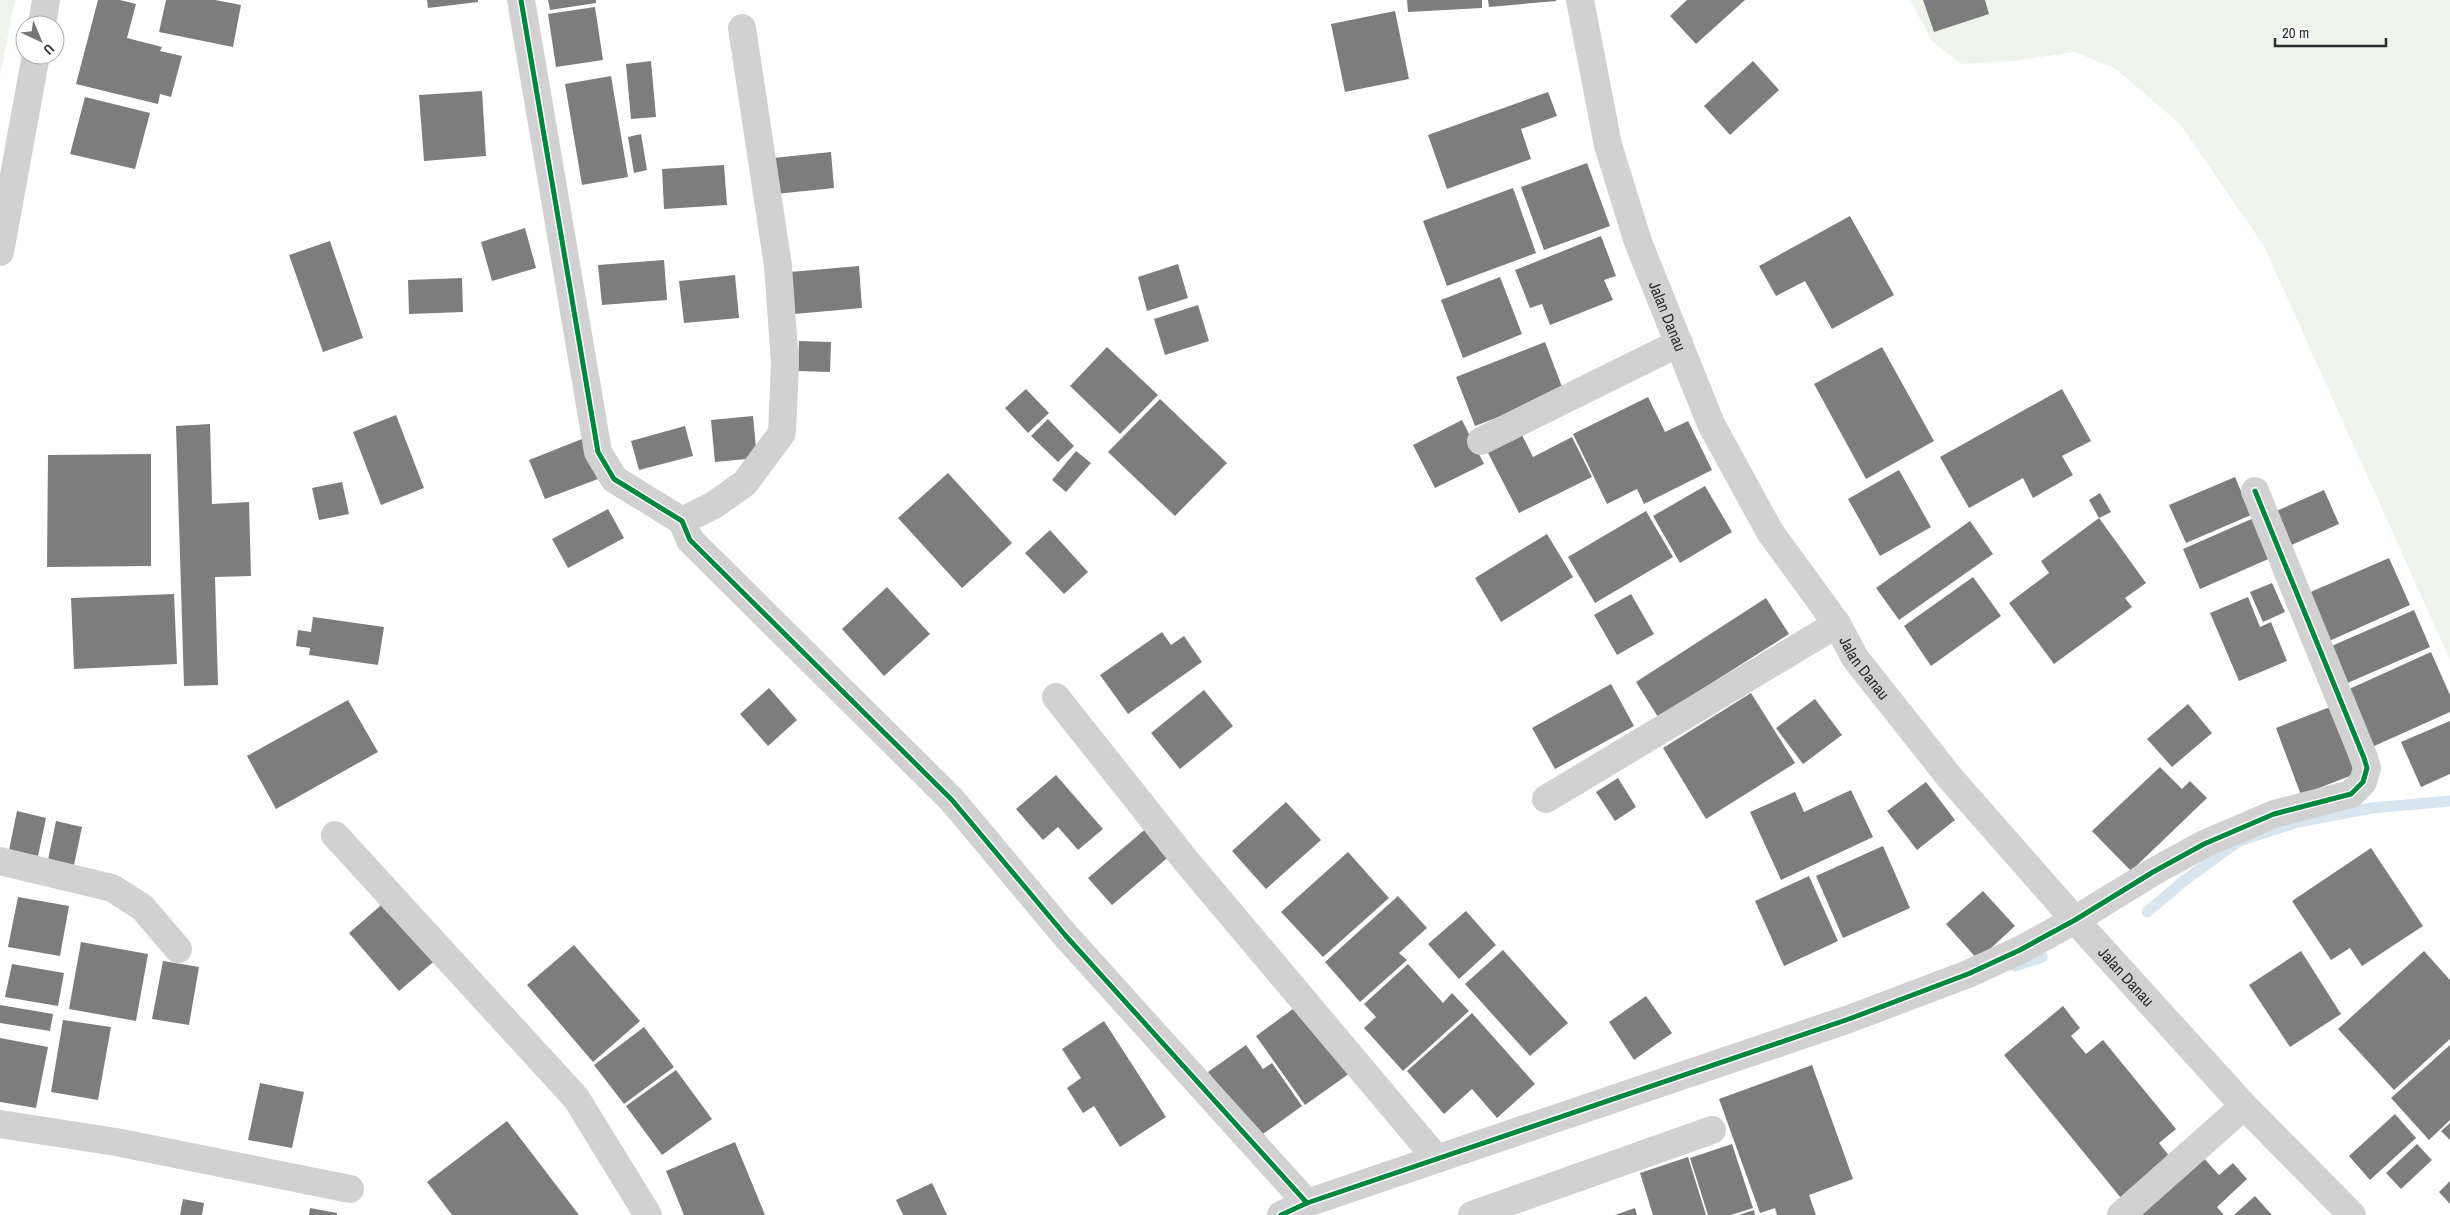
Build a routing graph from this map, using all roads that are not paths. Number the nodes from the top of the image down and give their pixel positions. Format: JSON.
{"nodes":[{"id":1,"x":46,"y":0,"type":"edge"},
{"id":2,"x":521,"y":0,"type":"edge"},
{"id":3,"x":1580,"y":0,"type":"edge"},
{"id":4,"x":44,"y":15,"type":"edge"},
{"id":5,"x":742,"y":28,"type":"dead end"},
{"id":6,"x":34,"y":65,"type":"edge"},
{"id":7,"x":0,"y":252,"type":"edge"},
{"id":8,"x":1679,"y":343,"type":"junction"},
{"id":9,"x":1481,"y":442,"type":"dead end"},
{"id":10,"x":2255,"y":491,"type":"dead end"},
{"id":11,"x":682,"y":521,"type":"junction"},
{"id":12,"x":1837,"y":624,"type":"junction"},
{"id":13,"x":1056,"y":697,"type":"dead end"},
{"id":14,"x":1546,"y":799,"type":"dead end"},
{"id":15,"x":335,"y":835,"type":"dead end"},
{"id":16,"x":0,"y":861,"type":"edge"},
{"id":17,"x":2075,"y":920,"type":"junction"},
{"id":18,"x":178,"y":949,"type":"dead end"},
{"id":19,"x":2244,"y":1106,"type":"junction"},
{"id":20,"x":0,"y":1124,"type":"edge"},
{"id":21,"x":1712,"y":1130,"type":"dead end"},
{"id":22,"x":1436,"y":1159,"type":"junction"},
{"id":23,"x":350,"y":1189,"type":"dead end"},
{"id":24,"x":1307,"y":1202,"type":"junction"},
{"id":25,"x":648,"y":1215,"type":"edge"},
{"id":26,"x":1281,"y":1215,"type":"edge"},
{"id":27,"x":1472,"y":1215,"type":"edge"},
{"id":28,"x":2121,"y":1215,"type":"edge"},
{"id":29,"x":2352,"y":1215,"type":"edge"}],
"edges":[{"from":1,"to":4,"type":"street"},
{"from":2,"to":11,"type":"street"},
{"from":3,"to":8,"type":"street","name":"Jalan Danau"},
{"from":5,"to":11,"type":"street"},
{"from":6,"to":7,"type":"street"},
{"from":8,"to":9,"type":"street"},
{"from":8,"to":12,"type":"street","name":"Jalan Danau"},
{"from":10,"to":17,"type":"street"},
{"from":11,"to":24,"type":"street"},
{"from":12,"to":14,"type":"street"},
{"from":12,"to":17,"type":"street","name":"Jalan Danau"},
{"from":13,"to":22,"type":"street"},
{"from":15,"to":25,"type":"street"},
{"from":16,"to":18,"type":"street"},
{"from":17,"to":19,"type":"street","name":"Jalan Danau"},
{"from":17,"to":22,"type":"street"},
{"from":19,"to":28,"type":"street"},
{"from":19,"to":29,"type":"street","name":"Jalan Danau"},
{"from":20,"to":23,"type":"street"},
{"from":21,"to":27,"type":"street"},
{"from":22,"to":24,"type":"street"},
{"from":24,"to":26,"type":"street"}]}
